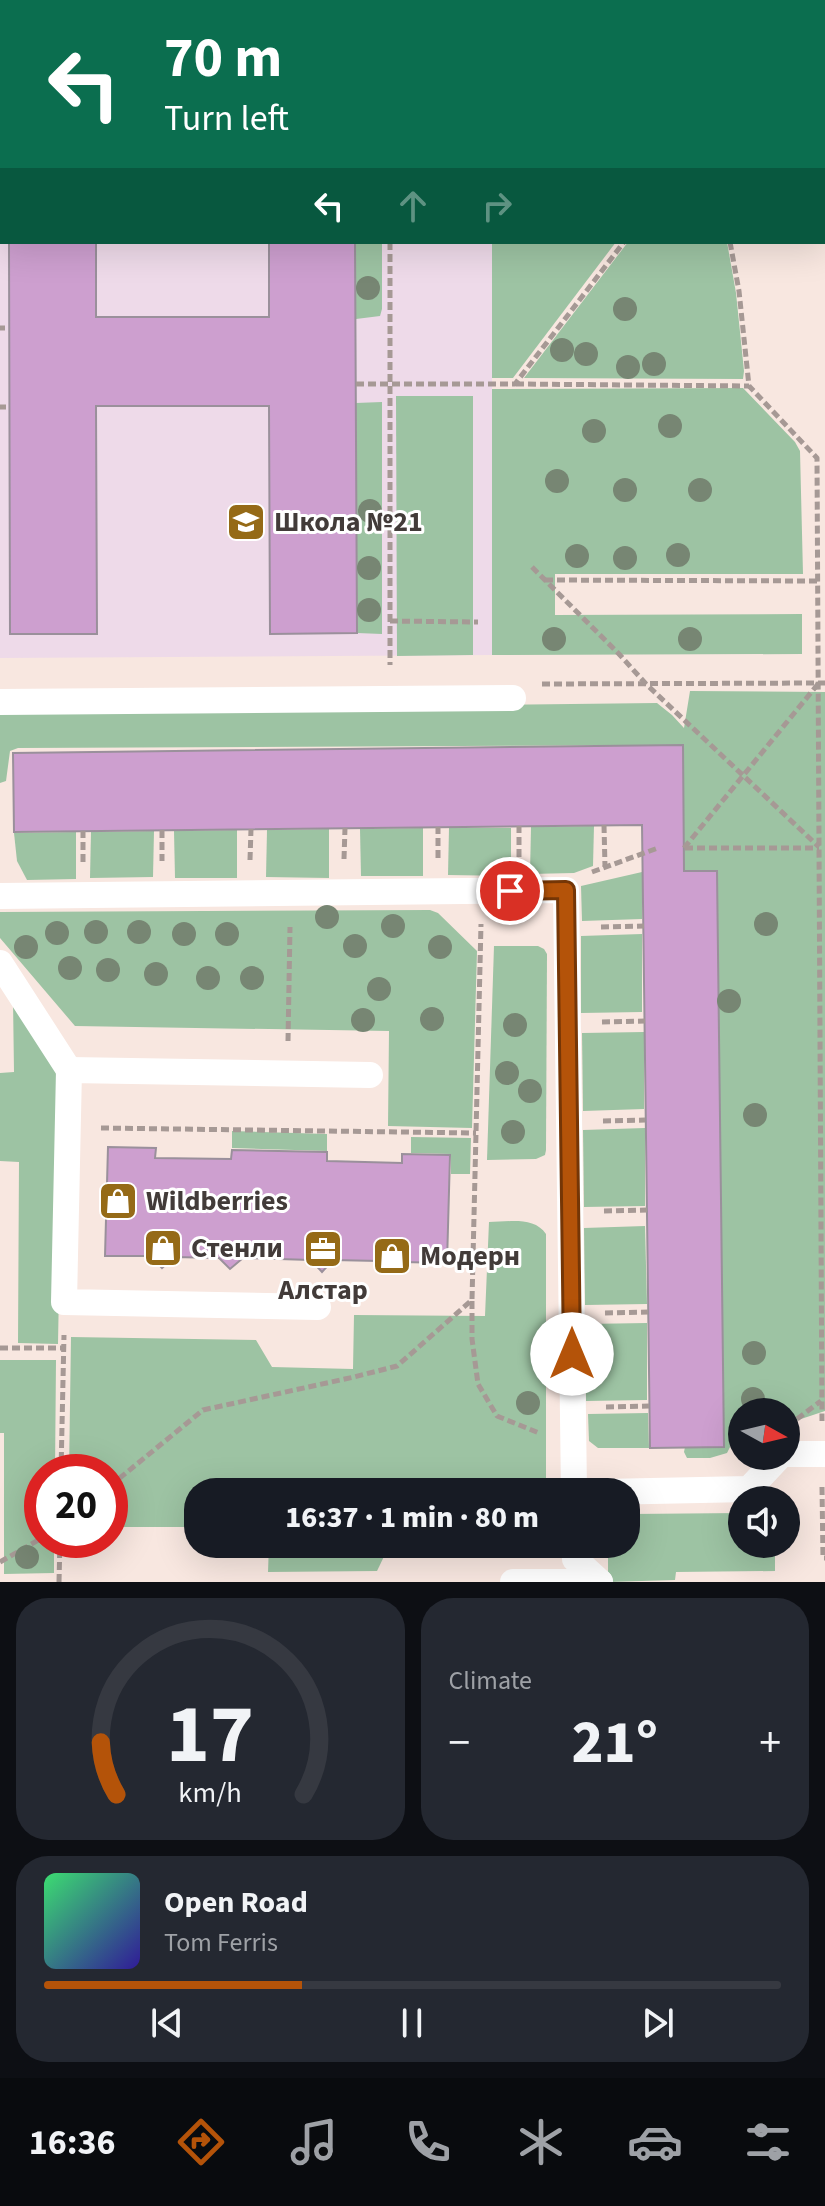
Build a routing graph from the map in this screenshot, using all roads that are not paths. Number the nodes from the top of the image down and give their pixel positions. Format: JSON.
{"nodes":[{"id":1,"x":513,"y":698,"type":"dead end"},
{"id":2,"x":0,"y":702,"type":"edge"},
{"id":3,"x":0,"y":896,"type":"edge"},
{"id":4,"x":0,"y":963,"type":"edge"},
{"id":5,"x":69,"y":1070,"type":"junction"},
{"id":6,"x":370,"y":1075,"type":"dead end"},
{"id":7,"x":318,"y":1307,"type":"dead end"},
{"id":8,"x":800,"y":1454,"type":"edge"},
{"id":9,"x":823,"y":1454,"type":"edge"},
{"id":10,"x":767,"y":1470,"type":"edge"},
{"id":11,"x":574,"y":1478,"type":"edge"},
{"id":12,"x":640,"y":1491,"type":"edge"},
{"id":13,"x":575,"y":1558,"type":"edge"},
{"id":14,"x":513,"y":1582,"type":"edge"},
{"id":15,"x":600,"y":1582,"type":"edge"}],
"edges":[{"from":1,"to":2,"type":"lane"},
{"from":3,"to":11,"type":"lane"},
{"from":4,"to":5,"type":"lane"},
{"from":5,"to":6,"type":"lane"},
{"from":5,"to":7,"type":"lane"},
{"from":8,"to":9,"type":"lane"},
{"from":10,"to":12,"type":"lane"},
{"from":13,"to":15,"type":"lane"},
{"from":14,"to":15,"type":"lane"}]}
